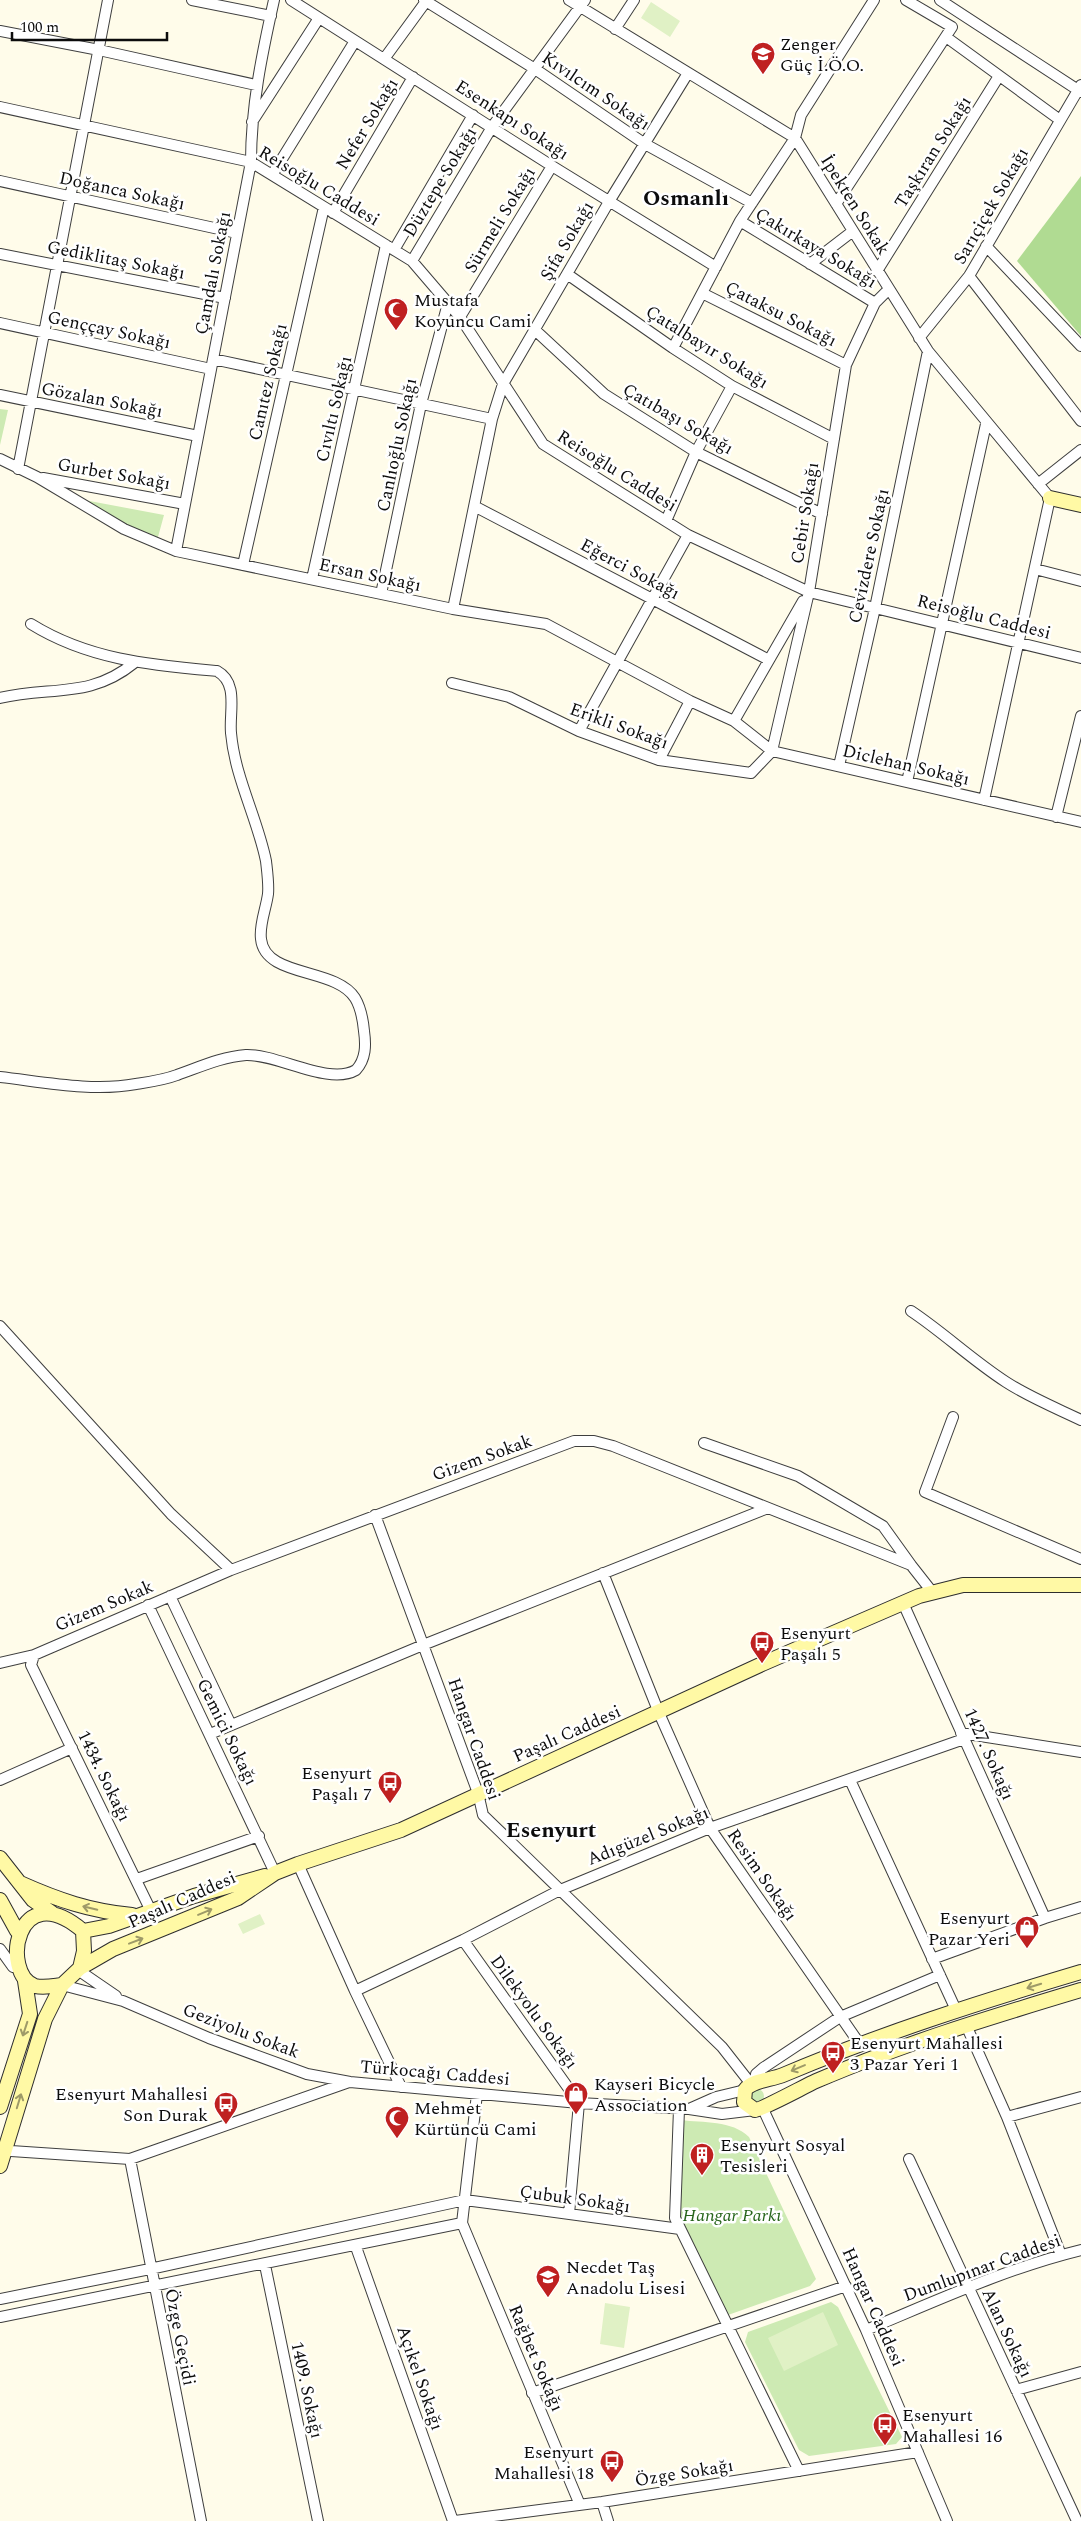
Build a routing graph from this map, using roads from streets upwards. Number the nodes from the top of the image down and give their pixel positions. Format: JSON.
{"nodes":[{"id":1,"x":108,"y":0,"type":"edge"},
{"id":2,"x":193,"y":0,"type":"edge"},
{"id":3,"x":274,"y":0,"type":"edge"},
{"id":4,"x":291,"y":0,"type":"edge"},
{"id":5,"x":426,"y":0,"type":"edge"},
{"id":6,"x":568,"y":0,"type":"edge"},
{"id":7,"x":634,"y":0,"type":"edge"},
{"id":8,"x":874,"y":0,"type":"edge"},
{"id":9,"x":906,"y":0,"type":"edge"},
{"id":10,"x":940,"y":0,"type":"edge"},
{"id":11,"x":583,"y":4,"type":"edge"},
{"id":12,"x":271,"y":16,"type":"junction"},
{"id":13,"x":320,"y":18,"type":"junction"},
{"id":14,"x":615,"y":29,"type":"junction"},
{"id":15,"x":0,"y":31,"type":"edge"},
{"id":16,"x":946,"y":37,"type":"junction"},
{"id":17,"x":355,"y":41,"type":"junction"},
{"id":18,"x":99,"y":50,"type":"junction"},
{"id":19,"x":384,"y":59,"type":"junction"},
{"id":20,"x":535,"y":69,"type":"junction"},
{"id":21,"x":688,"y":73,"type":"junction"},
{"id":22,"x":999,"y":76,"type":"junction"},
{"id":23,"x":413,"y":77,"type":"junction"},
{"id":24,"x":256,"y":85,"type":"junction"},
{"id":25,"x":1080,"y":89,"type":"edge"},
{"id":26,"x":0,"y":107,"type":"edge"},
{"id":27,"x":473,"y":115,"type":"junction"},
{"id":28,"x":1060,"y":120,"type":"junction"},
{"id":29,"x":85,"y":124,"type":"junction"},
{"id":30,"x":251,"y":124,"type":"junction"},
{"id":31,"x":492,"y":126,"type":"junction"},
{"id":32,"x":795,"y":138,"type":"junction"},
{"id":33,"x":645,"y":144,"type":"junction"},
{"id":34,"x":251,"y":162,"type":"junction"},
{"id":35,"x":552,"y":166,"type":"junction"},
{"id":36,"x":272,"y":175,"type":"junction"},
{"id":37,"x":0,"y":181,"type":"edge"},
{"id":38,"x":71,"y":196,"type":"junction"},
{"id":39,"x":610,"y":200,"type":"junction"},
{"id":40,"x":752,"y":203,"type":"junction"},
{"id":41,"x":836,"y":204,"type":"junction"},
{"id":42,"x":329,"y":210,"type":"junction"},
{"id":43,"x":740,"y":222,"type":"junction"},
{"id":44,"x":853,"y":231,"type":"junction"},
{"id":45,"x":237,"y":233,"type":"junction"},
{"id":46,"x":986,"y":246,"type":"junction"},
{"id":47,"x":390,"y":248,"type":"junction"},
{"id":48,"x":0,"y":254,"type":"edge"},
{"id":49,"x":412,"y":261,"type":"junction"},
{"id":50,"x":58,"y":264,"type":"junction"},
{"id":51,"x":810,"y":264,"type":"junction"},
{"id":52,"x":716,"y":267,"type":"junction"},
{"id":53,"x":877,"y":271,"type":"junction"},
{"id":54,"x":567,"y":274,"type":"junction"},
{"id":55,"x":969,"y":276,"type":"junction"},
{"id":56,"x":889,"y":289,"type":"junction"},
{"id":57,"x":702,"y":293,"type":"junction"},
{"id":58,"x":225,"y":298,"type":"junction"},
{"id":59,"x":448,"y":303,"type":"junction"},
{"id":60,"x":875,"y":303,"type":"junction"},
{"id":61,"x":460,"y":317,"type":"junction"},
{"id":62,"x":0,"y":323,"type":"edge"},
{"id":63,"x":535,"y":330,"type":"junction"},
{"id":64,"x":44,"y":333,"type":"junction"},
{"id":65,"x":919,"y":338,"type":"junction"},
{"id":66,"x":1081,"y":346,"type":"edge"},
{"id":67,"x":673,"y":348,"type":"junction"},
{"id":68,"x":928,"y":351,"type":"junction"},
{"id":69,"x":212,"y":364,"type":"junction"},
{"id":70,"x":846,"y":365,"type":"junction"},
{"id":71,"x":286,"y":375,"type":"junction"},
{"id":72,"x":503,"y":384,"type":"junction"},
{"id":73,"x":732,"y":386,"type":"junction"},
{"id":74,"x":356,"y":390,"type":"junction"},
{"id":75,"x":0,"y":396,"type":"edge"},
{"id":76,"x":31,"y":402,"type":"junction"},
{"id":77,"x":421,"y":404,"type":"junction"},
{"id":78,"x":492,"y":419,"type":"junction"},
{"id":79,"x":1081,"y":421,"type":"edge"},
{"id":80,"x":986,"y":424,"type":"junction"},
{"id":81,"x":198,"y":436,"type":"junction"},
{"id":82,"x":834,"y":440,"type":"junction"},
{"id":83,"x":1081,"y":450,"type":"edge"},
{"id":84,"x":696,"y":452,"type":"junction"},
{"id":85,"x":0,"y":459,"type":"edge"},
{"id":86,"x":18,"y":468,"type":"junction"},
{"id":87,"x":37,"y":476,"type":"junction"},
{"id":88,"x":1038,"y":484,"type":"junction"},
{"id":89,"x":1050,"y":498,"type":"junction"},
{"id":90,"x":185,"y":504,"type":"junction"},
{"id":91,"x":1081,"y":505,"type":"edge"},
{"id":92,"x":476,"y":507,"type":"junction"},
{"id":93,"x":822,"y":514,"type":"junction"},
{"id":94,"x":666,"y":521,"type":"junction"},
{"id":95,"x":688,"y":535,"type":"junction"},
{"id":96,"x":176,"y":550,"type":"junction"},
{"id":97,"x":244,"y":565,"type":"junction"},
{"id":98,"x":1035,"y":569,"type":"junction"},
{"id":99,"x":312,"y":579,"type":"junction"},
{"id":100,"x":1081,"y":581,"type":"edge"},
{"id":101,"x":809,"y":592,"type":"junction"},
{"id":102,"x":381,"y":594,"type":"junction"},
{"id":103,"x":653,"y":599,"type":"junction"},
{"id":104,"x":875,"y":608,"type":"junction"},
{"id":105,"x":453,"y":609,"type":"junction"},
{"id":106,"x":31,"y":624,"type":"dead end"},
{"id":107,"x":943,"y":624,"type":"junction"},
{"id":108,"x":1020,"y":642,"type":"junction"},
{"id":109,"x":1081,"y":658,"type":"edge"},
{"id":110,"x":769,"y":660,"type":"junction"},
{"id":111,"x":134,"y":662,"type":"junction"},
{"id":112,"x":617,"y":663,"type":"junction"},
{"id":113,"x":452,"y":683,"type":"dead end"},
{"id":114,"x":0,"y":698,"type":"edge"},
{"id":115,"x":690,"y":701,"type":"junction"},
{"id":116,"x":1081,"y":716,"type":"edge"},
{"id":117,"x":734,"y":721,"type":"junction"},
{"id":118,"x":579,"y":731,"type":"junction"},
{"id":119,"x":772,"y":751,"type":"junction"},
{"id":120,"x":659,"y":760,"type":"junction"},
{"id":121,"x":839,"y":766,"type":"junction"},
{"id":122,"x":906,"y":782,"type":"junction"},
{"id":123,"x":984,"y":800,"type":"junction"},
{"id":124,"x":1056,"y":816,"type":"junction"},
{"id":125,"x":1081,"y":822,"type":"edge"},
{"id":126,"x":0,"y":1077,"type":"edge"},
{"id":127,"x":911,"y":1311,"type":"dead end"},
{"id":128,"x":0,"y":1326,"type":"edge"},
{"id":129,"x":953,"y":1416,"type":"dead end"},
{"id":130,"x":1081,"y":1420,"type":"edge"},
{"id":131,"x":704,"y":1443,"type":"dead end"},
{"id":132,"x":768,"y":1508,"type":"junction"},
{"id":133,"x":375,"y":1515,"type":"junction"},
{"id":134,"x":1081,"y":1559,"type":"edge"},
{"id":135,"x":910,"y":1565,"type":"junction"},
{"id":136,"x":231,"y":1570,"type":"junction"},
{"id":137,"x":603,"y":1573,"type":"junction"},
{"id":138,"x":1081,"y":1585,"type":"edge"},
{"id":139,"x":933,"y":1593,"type":"junction"},
{"id":140,"x":170,"y":1596,"type":"junction"},
{"id":141,"x":903,"y":1604,"type":"junction"},
{"id":142,"x":148,"y":1605,"type":"junction"},
{"id":143,"x":423,"y":1645,"type":"junction"},
{"id":144,"x":34,"y":1655,"type":"junction"},
{"id":145,"x":0,"y":1664,"type":"edge"},
{"id":146,"x":659,"y":1713,"type":"junction"},
{"id":147,"x":231,"y":1725,"type":"junction"},
{"id":148,"x":210,"y":1734,"type":"junction"},
{"id":149,"x":963,"y":1736,"type":"junction"},
{"id":150,"x":72,"y":1748,"type":"junction"},
{"id":151,"x":1081,"y":1752,"type":"edge"},
{"id":152,"x":0,"y":1780,"type":"edge"},
{"id":153,"x":850,"y":1780,"type":"junction"},
{"id":154,"x":478,"y":1794,"type":"junction"},
{"id":155,"x":710,"y":1828,"type":"junction"},
{"id":156,"x":258,"y":1836,"type":"junction"},
{"id":157,"x":0,"y":1858,"type":"edge"},
{"id":158,"x":298,"y":1864,"type":"junction"},
{"id":159,"x":275,"y":1873,"type":"junction"},
{"id":160,"x":137,"y":1879,"type":"junction"},
{"id":161,"x":20,"y":1883,"type":"junction"},
{"id":162,"x":560,"y":1890,"type":"junction"},
{"id":163,"x":0,"y":1900,"type":"edge"},
{"id":164,"x":1081,"y":1907,"type":"edge"},
{"id":165,"x":52,"y":1913,"type":"junction"},
{"id":166,"x":145,"y":1913,"type":"junction"},
{"id":167,"x":1045,"y":1918,"type":"junction"},
{"id":168,"x":17,"y":1931,"type":"junction"},
{"id":169,"x":83,"y":1931,"type":"junction"},
{"id":170,"x":463,"y":1940,"type":"junction"},
{"id":171,"x":0,"y":1949,"type":"edge"},
{"id":172,"x":932,"y":1959,"type":"junction"},
{"id":173,"x":13,"y":1968,"type":"junction"},
{"id":174,"x":79,"y":1969,"type":"junction"},
{"id":175,"x":1081,"y":1972,"type":"edge"},
{"id":176,"x":940,"y":1975,"type":"junction"},
{"id":177,"x":25,"y":1981,"type":"junction"},
{"id":178,"x":62,"y":1985,"type":"junction"},
{"id":179,"x":1081,"y":1990,"type":"edge"},
{"id":180,"x":355,"y":1991,"type":"junction"},
{"id":181,"x":123,"y":2001,"type":"junction"},
{"id":182,"x":956,"y":2010,"type":"junction"},
{"id":183,"x":840,"y":2017,"type":"junction"},
{"id":184,"x":966,"y":2025,"type":"junction"},
{"id":185,"x":859,"y":2043,"type":"junction"},
{"id":186,"x":350,"y":2082,"type":"junction"},
{"id":187,"x":752,"y":2084,"type":"junction"},
{"id":188,"x":401,"y":2087,"type":"junction"},
{"id":189,"x":477,"y":2094,"type":"junction"},
{"id":190,"x":1081,"y":2097,"type":"edge"},
{"id":191,"x":579,"y":2103,"type":"junction"},
{"id":192,"x":0,"y":2107,"type":"edge"},
{"id":193,"x":761,"y":2108,"type":"junction"},
{"id":194,"x":684,"y":2109,"type":"junction"},
{"id":195,"x":1007,"y":2117,"type":"junction"},
{"id":196,"x":8,"y":2149,"type":"junction"},
{"id":197,"x":130,"y":2159,"type":"junction"},
{"id":198,"x":910,"y":2159,"type":"dead end"},
{"id":199,"x":0,"y":2166,"type":"edge"},
{"id":200,"x":464,"y":2200,"type":"junction"},
{"id":201,"x":569,"y":2214,"type":"junction"},
{"id":202,"x":462,"y":2223,"type":"junction"},
{"id":203,"x":680,"y":2229,"type":"junction"},
{"id":204,"x":356,"y":2246,"type":"junction"},
{"id":205,"x":1081,"y":2250,"type":"edge"},
{"id":206,"x":1061,"y":2255,"type":"junction"},
{"id":207,"x":264,"y":2265,"type":"junction"},
{"id":208,"x":150,"y":2269,"type":"junction"},
{"id":209,"x":846,"y":2286,"type":"junction"},
{"id":210,"x":153,"y":2287,"type":"junction"},
{"id":211,"x":968,"y":2288,"type":"junction"},
{"id":212,"x":0,"y":2299,"type":"edge"},
{"id":213,"x":0,"y":2317,"type":"edge"},
{"id":214,"x":728,"y":2326,"type":"junction"},
{"id":215,"x":866,"y":2330,"type":"junction"},
{"id":216,"x":1081,"y":2372,"type":"edge"},
{"id":217,"x":1016,"y":2390,"type":"junction"},
{"id":218,"x":532,"y":2393,"type":"junction"},
{"id":219,"x":918,"y":2452,"type":"junction"},
{"id":220,"x":800,"y":2471,"type":"junction"},
{"id":221,"x":602,"y":2502,"type":"junction"},
{"id":222,"x":580,"y":2505,"type":"junction"},
{"id":223,"x":201,"y":2521,"type":"edge"},
{"id":224,"x":318,"y":2521,"type":"edge"},
{"id":225,"x":454,"y":2521,"type":"edge"},
{"id":226,"x":608,"y":2521,"type":"edge"},
{"id":227,"x":947,"y":2521,"type":"edge"},
{"id":228,"x":1077,"y":2521,"type":"edge"}],
"edges":[{"from":1,"to":18,"type":"street"},
{"from":2,"to":12,"type":"street"},
{"from":3,"to":12,"type":"street","name":"Çamdalı Sokağı"},
{"from":4,"to":13,"type":"street","name":"Esenkapı Sokağı"},
{"from":5,"to":19,"type":"street"},
{"from":5,"to":20,"type":"street","name":"Kıvılcım Sokağı"},
{"from":6,"to":11,"type":"street","name":"İpekten Sokak"},
{"from":7,"to":14,"type":"street"},
{"from":8,"to":32,"type":"street"},
{"from":9,"to":16,"type":"street"},
{"from":10,"to":25,"type":"street"},
{"from":11,"to":14,"type":"street","name":"İpekten Sokak"},
{"from":11,"to":20,"type":"street","name":"Düztepe Sokağı"},
{"from":12,"to":24,"type":"street","name":"Çamdalı Sokağı"},
{"from":13,"to":17,"type":"street","name":"Esenkapı Sokağı"},
{"from":13,"to":30,"type":"street"},
{"from":14,"to":21,"type":"street","name":"İpekten Sokak"},
{"from":15,"to":18,"type":"street"},
{"from":16,"to":22,"type":"street"},
{"from":16,"to":41,"type":"street"},
{"from":17,"to":19,"type":"street","name":"Esenkapı Sokağı"},
{"from":17,"to":36,"type":"street"},
{"from":18,"to":24,"type":"street"},
{"from":18,"to":29,"type":"street"},
{"from":19,"to":23,"type":"street","name":"Esenkapı Sokağı"},
{"from":20,"to":31,"type":"street","name":"Düztepe Sokağı"},
{"from":20,"to":33,"type":"street","name":"Kıvılcım Sokağı"},
{"from":21,"to":32,"type":"street","name":"İpekten Sokak"},
{"from":21,"to":33,"type":"street","name":"Şifa Sokağı"},
{"from":22,"to":28,"type":"street"},
{"from":22,"to":53,"type":"street","name":"Taşkıran Sokağı"},
{"from":23,"to":27,"type":"street","name":"Esenkapı Sokağı"},
{"from":23,"to":42,"type":"street","name":"Nefer Sokağı"},
{"from":24,"to":30,"type":"street","name":"Çamdalı Sokağı"},
{"from":25,"to":28,"type":"street","name":"Sarıçiçek Sokağı"},
{"from":26,"to":29,"type":"street","name":"Reisoğlu Caddesi"},
{"from":27,"to":31,"type":"street","name":"Esenkapı Sokağı"},
{"from":27,"to":47,"type":"street","name":"Cıvıltı Sokağı"},
{"from":28,"to":46,"type":"street","name":"Sarıçiçek Sokağı"},
{"from":29,"to":34,"type":"street","name":"Reisoğlu Caddesi"},
{"from":29,"to":38,"type":"street"},
{"from":30,"to":34,"type":"street","name":"Çamdalı Sokağı"},
{"from":31,"to":35,"type":"street","name":"Esenkapı Sokağı"},
{"from":31,"to":49,"type":"street","name":"Düztepe Sokağı"},
{"from":32,"to":40,"type":"street"},
{"from":32,"to":41,"type":"street","name":"İpekten Sokak"},
{"from":33,"to":39,"type":"street","name":"Şifa Sokağı"},
{"from":33,"to":40,"type":"street","name":"Kıvılcım Sokağı"},
{"from":34,"to":36,"type":"street","name":"Reisoğlu Caddesi"},
{"from":34,"to":45,"type":"street","name":"Çamdalı Sokağı"},
{"from":35,"to":39,"type":"street","name":"Esenkapı Sokağı"},
{"from":35,"to":61,"type":"street","name":"Sürmeli Sokağı"},
{"from":36,"to":42,"type":"street","name":"Reisoğlu Caddesi"},
{"from":37,"to":38,"type":"street","name":"Doğanca Sokağı"},
{"from":38,"to":45,"type":"street","name":"Doğanca Sokağı"},
{"from":38,"to":50,"type":"street"},
{"from":39,"to":52,"type":"street","name":"Esenkapı Sokağı"},
{"from":39,"to":54,"type":"street","name":"Şifa Sokağı"},
{"from":40,"to":43,"type":"street"},
{"from":41,"to":44,"type":"street","name":"İpekten Sokak"},
{"from":42,"to":47,"type":"street","name":"Reisoğlu Caddesi"},
{"from":42,"to":71,"type":"street","name":"Canıtez Sokağı"},
{"from":43,"to":51,"type":"street","name":"Çakırkaya Sokağı"},
{"from":43,"to":52,"type":"street"},
{"from":44,"to":51,"type":"street"},
{"from":44,"to":53,"type":"street","name":"İpekten Sokak"},
{"from":45,"to":58,"type":"street","name":"Çamdalı Sokağı"},
{"from":46,"to":55,"type":"street","name":"Sarıçiçek Sokağı"},
{"from":46,"to":66,"type":"street"},
{"from":47,"to":49,"type":"street","name":"Reisoğlu Caddesi"},
{"from":47,"to":74,"type":"street","name":"Cıvıltı Sokağı"},
{"from":48,"to":50,"type":"street","name":"Gediklitaş Sokağı"},
{"from":49,"to":59,"type":"street","name":"Reisoğlu Caddesi"},
{"from":50,"to":58,"type":"street","name":"Gediklitaş Sokağı"},
{"from":50,"to":64,"type":"street"},
{"from":51,"to":60,"type":"street","name":"Çakırkaya Sokağı"},
{"from":52,"to":57,"type":"street"},
{"from":53,"to":56,"type":"street","name":"İpekten Sokak"},
{"from":54,"to":63,"type":"street","name":"Şifa Sokağı"},
{"from":54,"to":67,"type":"street","name":"Çatalbayır Sokağı"},
{"from":55,"to":65,"type":"street","name":"Sarıçiçek Sokağı"},
{"from":55,"to":79,"type":"street"},
{"from":56,"to":60,"type":"street","name":"Cebir Sokağı"},
{"from":56,"to":65,"type":"street","name":"İpekten Sokak"},
{"from":57,"to":67,"type":"street"},
{"from":57,"to":70,"type":"street","name":"Çataksu Sokağı"},
{"from":58,"to":69,"type":"street","name":"Çamdalı Sokağı"},
{"from":59,"to":61,"type":"street","name":"Reisoğlu Caddesi"},
{"from":59,"to":77,"type":"street","name":"Canlıoğlu Sokağı"},
{"from":60,"to":70,"type":"street","name":"Cebir Sokağı"},
{"from":61,"to":72,"type":"street","name":"Reisoğlu Caddesi"},
{"from":62,"to":64,"type":"street","name":"Genççay Sokağı"},
{"from":63,"to":72,"type":"street","name":"Şifa Sokağı"},
{"from":63,"to":84,"type":"street","name":"Çatıbaşı Sokağı"},
{"from":64,"to":69,"type":"street","name":"Genççay Sokağı"},
{"from":64,"to":76,"type":"street"},
{"from":65,"to":68,"type":"street","name":"İpekten Sokak"},
{"from":67,"to":73,"type":"street","name":"Çatalbayır Sokağı"},
{"from":68,"to":80,"type":"street","name":"İpekten Sokak"},
{"from":68,"to":104,"type":"street","name":"Cevizdere Sokağı"},
{"from":69,"to":71,"type":"street","name":"Genççay Sokağı"},
{"from":69,"to":81,"type":"street","name":"Çamdalı Sokağı"},
{"from":70,"to":82,"type":"street","name":"Cebir Sokağı"},
{"from":71,"to":74,"type":"street","name":"Genççay Sokağı"},
{"from":71,"to":97,"type":"street","name":"Canıtez Sokağı"},
{"from":72,"to":78,"type":"street","name":"Şifa Sokağı"},
{"from":72,"to":94,"type":"street","name":"Reisoğlu Caddesi"},
{"from":73,"to":82,"type":"street","name":"Çatalbayır Sokağı"},
{"from":73,"to":84,"type":"street"},
{"from":74,"to":77,"type":"street","name":"Genççay Sokağı"},
{"from":74,"to":99,"type":"street","name":"Cıvıltı Sokağı"},
{"from":75,"to":76,"type":"street","name":"Gözalan Sokağı"},
{"from":76,"to":81,"type":"street","name":"Gözalan Sokağı"},
{"from":76,"to":86,"type":"street"},
{"from":77,"to":78,"type":"street","name":"Genççay Sokağı"},
{"from":77,"to":102,"type":"street","name":"Canlıoğlu Sokağı"},
{"from":78,"to":92,"type":"street","name":"Şifa Sokağı"},
{"from":80,"to":88,"type":"street","name":"İpekten Sokak"},
{"from":80,"to":107,"type":"street"},
{"from":81,"to":90,"type":"street","name":"Çamdalı Sokağı"},
{"from":82,"to":93,"type":"street","name":"Cebir Sokağı"},
{"from":83,"to":88,"type":"street"},
{"from":84,"to":93,"type":"street","name":"Çatıbaşı Sokağı"},
{"from":84,"to":94,"type":"street"},
{"from":85,"to":86,"type":"street","name":"Ersan Sokağı"},
{"from":86,"to":87,"type":"street","name":"Ersan Sokağı"},
{"from":87,"to":90,"type":"street","name":"Gurbet Sokağı"},
{"from":87,"to":96,"type":"street","name":"Ersan Sokağı"},
{"from":88,"to":89,"type":"street","name":"İpekten Sokak"},
{"from":89,"to":91,"type":"street"},
{"from":89,"to":98,"type":"street"},
{"from":90,"to":96,"type":"street","name":"Çamdalı Sokağı"},
{"from":92,"to":103,"type":"street","name":"Eğerci Sokağı"},
{"from":92,"to":105,"type":"street","name":"Şifa Sokağı"},
{"from":93,"to":101,"type":"street","name":"Cebir Sokağı"},
{"from":94,"to":95,"type":"street","name":"Reisoğlu Caddesi"},
{"from":95,"to":101,"type":"street","name":"Reisoğlu Caddesi"},
{"from":95,"to":103,"type":"street"},
{"from":96,"to":97,"type":"street","name":"Ersan Sokağı"},
{"from":97,"to":99,"type":"street","name":"Ersan Sokağı"},
{"from":98,"to":100,"type":"street"},
{"from":98,"to":108,"type":"street"},
{"from":99,"to":102,"type":"street","name":"Ersan Sokağı"},
{"from":101,"to":104,"type":"street","name":"Reisoğlu Caddesi"},
{"from":101,"to":110,"type":"street"},
{"from":101,"to":119,"type":"street","name":"Cebir Sokağı"},
{"from":102,"to":105,"type":"street","name":"Ersan Sokağı"},
{"from":103,"to":110,"type":"street","name":"Eğerci Sokağı"},
{"from":103,"to":112,"type":"street"},
{"from":104,"to":107,"type":"street","name":"Reisoğlu Caddesi"},
{"from":104,"to":121,"type":"street","name":"Cevizdere Sokağı"},
{"from":105,"to":112,"type":"street","name":"Ersan Sokağı"},
{"from":106,"to":111,"type":"street"},
{"from":107,"to":108,"type":"street","name":"Reisoğlu Caddesi"},
{"from":107,"to":122,"type":"street"},
{"from":108,"to":109,"type":"street","name":"Reisoğlu Caddesi"},
{"from":108,"to":123,"type":"street"},
{"from":110,"to":117,"type":"street"},
{"from":111,"to":114,"type":"street"},
{"from":111,"to":126,"type":"street"},
{"from":112,"to":115,"type":"street","name":"Ersan Sokağı"},
{"from":112,"to":118,"type":"street"},
{"from":113,"to":118,"type":"street","name":"Erikli Sokağı"},
{"from":115,"to":117,"type":"street","name":"Ersan Sokağı"},
{"from":115,"to":120,"type":"street"},
{"from":116,"to":124,"type":"street"},
{"from":117,"to":119,"type":"street","name":"Diclehan Sokağı"},
{"from":118,"to":120,"type":"street","name":"Erikli Sokağı"},
{"from":119,"to":120,"type":"street","name":"Erikli Sokağı"},
{"from":119,"to":121,"type":"street","name":"Diclehan Sokağı"},
{"from":121,"to":122,"type":"street","name":"Diclehan Sokağı"},
{"from":122,"to":123,"type":"street","name":"Diclehan Sokağı"},
{"from":123,"to":124,"type":"street","name":"Diclehan Sokağı"},
{"from":124,"to":125,"type":"street","name":"Diclehan Sokağı"},
{"from":127,"to":130,"type":"street"},
{"from":128,"to":136,"type":"street"},
{"from":129,"to":134,"type":"street"},
{"from":131,"to":135,"type":"street"},
{"from":132,"to":133,"type":"street","name":"Gizem Sokak"},
{"from":132,"to":135,"type":"street","name":"Gizem Sokak"},
{"from":132,"to":137,"type":"street"},
{"from":133,"to":136,"type":"street","name":"Gizem Sokak"},
{"from":133,"to":143,"type":"street","name":"Hangar Caddesi"},
{"from":135,"to":139,"type":"street","name":"Gizem Sokak"},
{"from":136,"to":140,"type":"street","name":"Gizem Sokak"},
{"from":137,"to":143,"type":"street"},
{"from":137,"to":146,"type":"street","name":"Resim Sokağı"},
{"from":138,"to":139,"type":"street","name":"Paşalı Caddesi"},
{"from":139,"to":141,"type":"street","name":"Paşalı Caddesi"},
{"from":140,"to":142,"type":"street","name":"Gizem Sokak"},
{"from":140,"to":147,"type":"street"},
{"from":141,"to":146,"type":"street","name":"Paşalı Caddesi"},
{"from":141,"to":149,"type":"street","name":"1427. Sokağı"},
{"from":142,"to":144,"type":"street","name":"Gizem Sokak"},
{"from":142,"to":148,"type":"street","name":"Gemici Sokağı"},
{"from":143,"to":147,"type":"street"},
{"from":143,"to":154,"type":"street","name":"Hangar Caddesi"},
{"from":144,"to":145,"type":"street","name":"Gizem Sokak"},
{"from":144,"to":150,"type":"street","name":"1434. Sokağı"},
{"from":146,"to":154,"type":"street","name":"Paşalı Caddesi"},
{"from":146,"to":155,"type":"street","name":"Resim Sokağı"},
{"from":147,"to":148,"type":"street"},
{"from":148,"to":156,"type":"street","name":"Gemici Sokağı"},
{"from":149,"to":151,"type":"street"},
{"from":149,"to":153,"type":"street","name":"Adıgüzel Sokağı"},
{"from":149,"to":167,"type":"street","name":"1427. Sokağı"},
{"from":150,"to":152,"type":"street"},
{"from":150,"to":160,"type":"street","name":"1434. Sokağı"},
{"from":153,"to":155,"type":"street","name":"Adıgüzel Sokağı"},
{"from":153,"to":172,"type":"street"},
{"from":154,"to":158,"type":"street","name":"Paşalı Caddesi"},
{"from":154,"to":162,"type":"street","name":"Hangar Caddesi"},
{"from":155,"to":162,"type":"street","name":"Adıgüzel Sokağı"},
{"from":155,"to":183,"type":"street","name":"Resim Sokağı"},
{"from":156,"to":159,"type":"street","name":"Gemici Sokağı"},
{"from":156,"to":160,"type":"street"},
{"from":157,"to":161,"type":"street"},
{"from":158,"to":159,"type":"street","name":"Paşalı Caddesi"},
{"from":158,"to":180,"type":"street"},
{"from":159,"to":166,"type":"street"},
{"from":174,"to":159,"type":"street","name":"Paşalı Caddesi","one_way":true},
{"from":160,"to":166,"type":"street","name":"1434. Sokağı"},
{"from":161,"to":165,"type":"street"},
{"from":166,"to":161,"type":"street","one_way":true},
{"from":162,"to":170,"type":"street","name":"Adıgüzel Sokağı"},
{"from":162,"to":187,"type":"street","name":"Hangar Caddesi"},
{"from":163,"to":168,"type":"street"},
{"from":164,"to":167,"type":"street"},
{"from":165,"to":168,"type":"street"},
{"from":165,"to":169,"type":"street"},
{"from":166,"to":169,"type":"street"},
{"from":167,"to":172,"type":"street"},
{"from":168,"to":173,"type":"street"},
{"from":169,"to":174,"type":"street"},
{"from":170,"to":180,"type":"street","name":"Adıgüzel Sokağı"},
{"from":170,"to":191,"type":"street","name":"Dilekyolu Sokağı"},
{"from":171,"to":173,"type":"street"},
{"from":172,"to":176,"type":"street"},
{"from":173,"to":177,"type":"street"},
{"from":174,"to":178,"type":"street"},
{"from":174,"to":181,"type":"street"},
{"from":175,"to":182,"type":"street","one_way":true},
{"from":176,"to":182,"type":"street"},
{"from":176,"to":183,"type":"street"},
{"from":177,"to":178,"type":"street"},
{"from":177,"to":192,"type":"street","one_way":true},
{"from":178,"to":181,"type":"street"},
{"from":196,"to":178,"type":"street","one_way":true},
{"from":179,"to":184,"type":"street"},
{"from":180,"to":188,"type":"street"},
{"from":181,"to":186,"type":"street","name":"Geziyolu Sokak"},
{"from":182,"to":185,"type":"street"},
{"from":183,"to":185,"type":"street","name":"Resim Sokağı"},
{"from":183,"to":187,"type":"street"},
{"from":184,"to":193,"type":"street"},
{"from":184,"to":195,"type":"street"},
{"from":185,"to":187,"type":"street","one_way":true},
{"from":186,"to":188,"type":"street","name":"Türkocağı Caddesi"},
{"from":186,"to":197,"type":"street","name":"Türkocağı Caddesi"},
{"from":187,"to":193,"type":"street"},
{"from":187,"to":193,"type":"street"},
{"from":187,"to":194,"type":"street","name":"Türkocağı Caddesi"},
{"from":188,"to":189,"type":"street","name":"Türkocağı Caddesi"},
{"from":189,"to":191,"type":"street","name":"Türkocağı Caddesi"},
{"from":189,"to":200,"type":"street"},
{"from":190,"to":195,"type":"street"},
{"from":191,"to":194,"type":"street","name":"Türkocağı Caddesi"},
{"from":191,"to":201,"type":"street"},
{"from":193,"to":194,"type":"street","name":"Türkocağı Caddesi"},
{"from":193,"to":209,"type":"street","name":"Hangar Caddesi"},
{"from":194,"to":203,"type":"street"},
{"from":195,"to":206,"type":"street"},
{"from":196,"to":197,"type":"street","name":"Türkocağı Caddesi"},
{"from":196,"to":199,"type":"street"},
{"from":197,"to":208,"type":"street","name":"Özge Geçidi"},
{"from":198,"to":211,"type":"street","name":"Alan Sokağı"},
{"from":200,"to":201,"type":"street","name":"Çubuk Sokağı"},
{"from":200,"to":202,"type":"street"},
{"from":200,"to":208,"type":"street","name":"Çubuk Sokağı"},
{"from":201,"to":203,"type":"street","name":"Çubuk Sokağı"},
{"from":202,"to":204,"type":"street"},
{"from":202,"to":218,"type":"street","name":"Rağbet Sokağı"},
{"from":203,"to":214,"type":"street"},
{"from":204,"to":207,"type":"street"},
{"from":204,"to":225,"type":"street","name":"Açıkel Sokağı"},
{"from":205,"to":206,"type":"street","name":"Dumlupınar Caddesi"},
{"from":206,"to":211,"type":"street","name":"Dumlupınar Caddesi"},
{"from":207,"to":210,"type":"street"},
{"from":207,"to":224,"type":"street","name":"1409. Sokağı"},
{"from":208,"to":210,"type":"street","name":"Özge Geçidi"},
{"from":208,"to":212,"type":"street","name":"Çubuk Sokağı"},
{"from":209,"to":214,"type":"street"},
{"from":209,"to":215,"type":"street","name":"Hangar Caddesi"},
{"from":210,"to":213,"type":"street"},
{"from":210,"to":223,"type":"street","name":"Özge Geçidi"},
{"from":211,"to":215,"type":"street","name":"Dumlupınar Caddesi"},
{"from":211,"to":217,"type":"street","name":"Alan Sokağı"},
{"from":214,"to":218,"type":"street"},
{"from":214,"to":220,"type":"street"},
{"from":215,"to":219,"type":"street","name":"Hangar Caddesi"},
{"from":216,"to":217,"type":"street"},
{"from":217,"to":228,"type":"street","name":"Alan Sokağı"},
{"from":218,"to":222,"type":"street","name":"Rağbet Sokağı"},
{"from":219,"to":220,"type":"street","name":"Özge Sokağı"},
{"from":219,"to":227,"type":"street","name":"Hangar Caddesi"},
{"from":220,"to":221,"type":"street","name":"Özge Sokağı"},
{"from":221,"to":222,"type":"street","name":"Özge Sokağı"},
{"from":221,"to":226,"type":"street"},
{"from":222,"to":225,"type":"street","name":"Özge Sokağı"}]}
